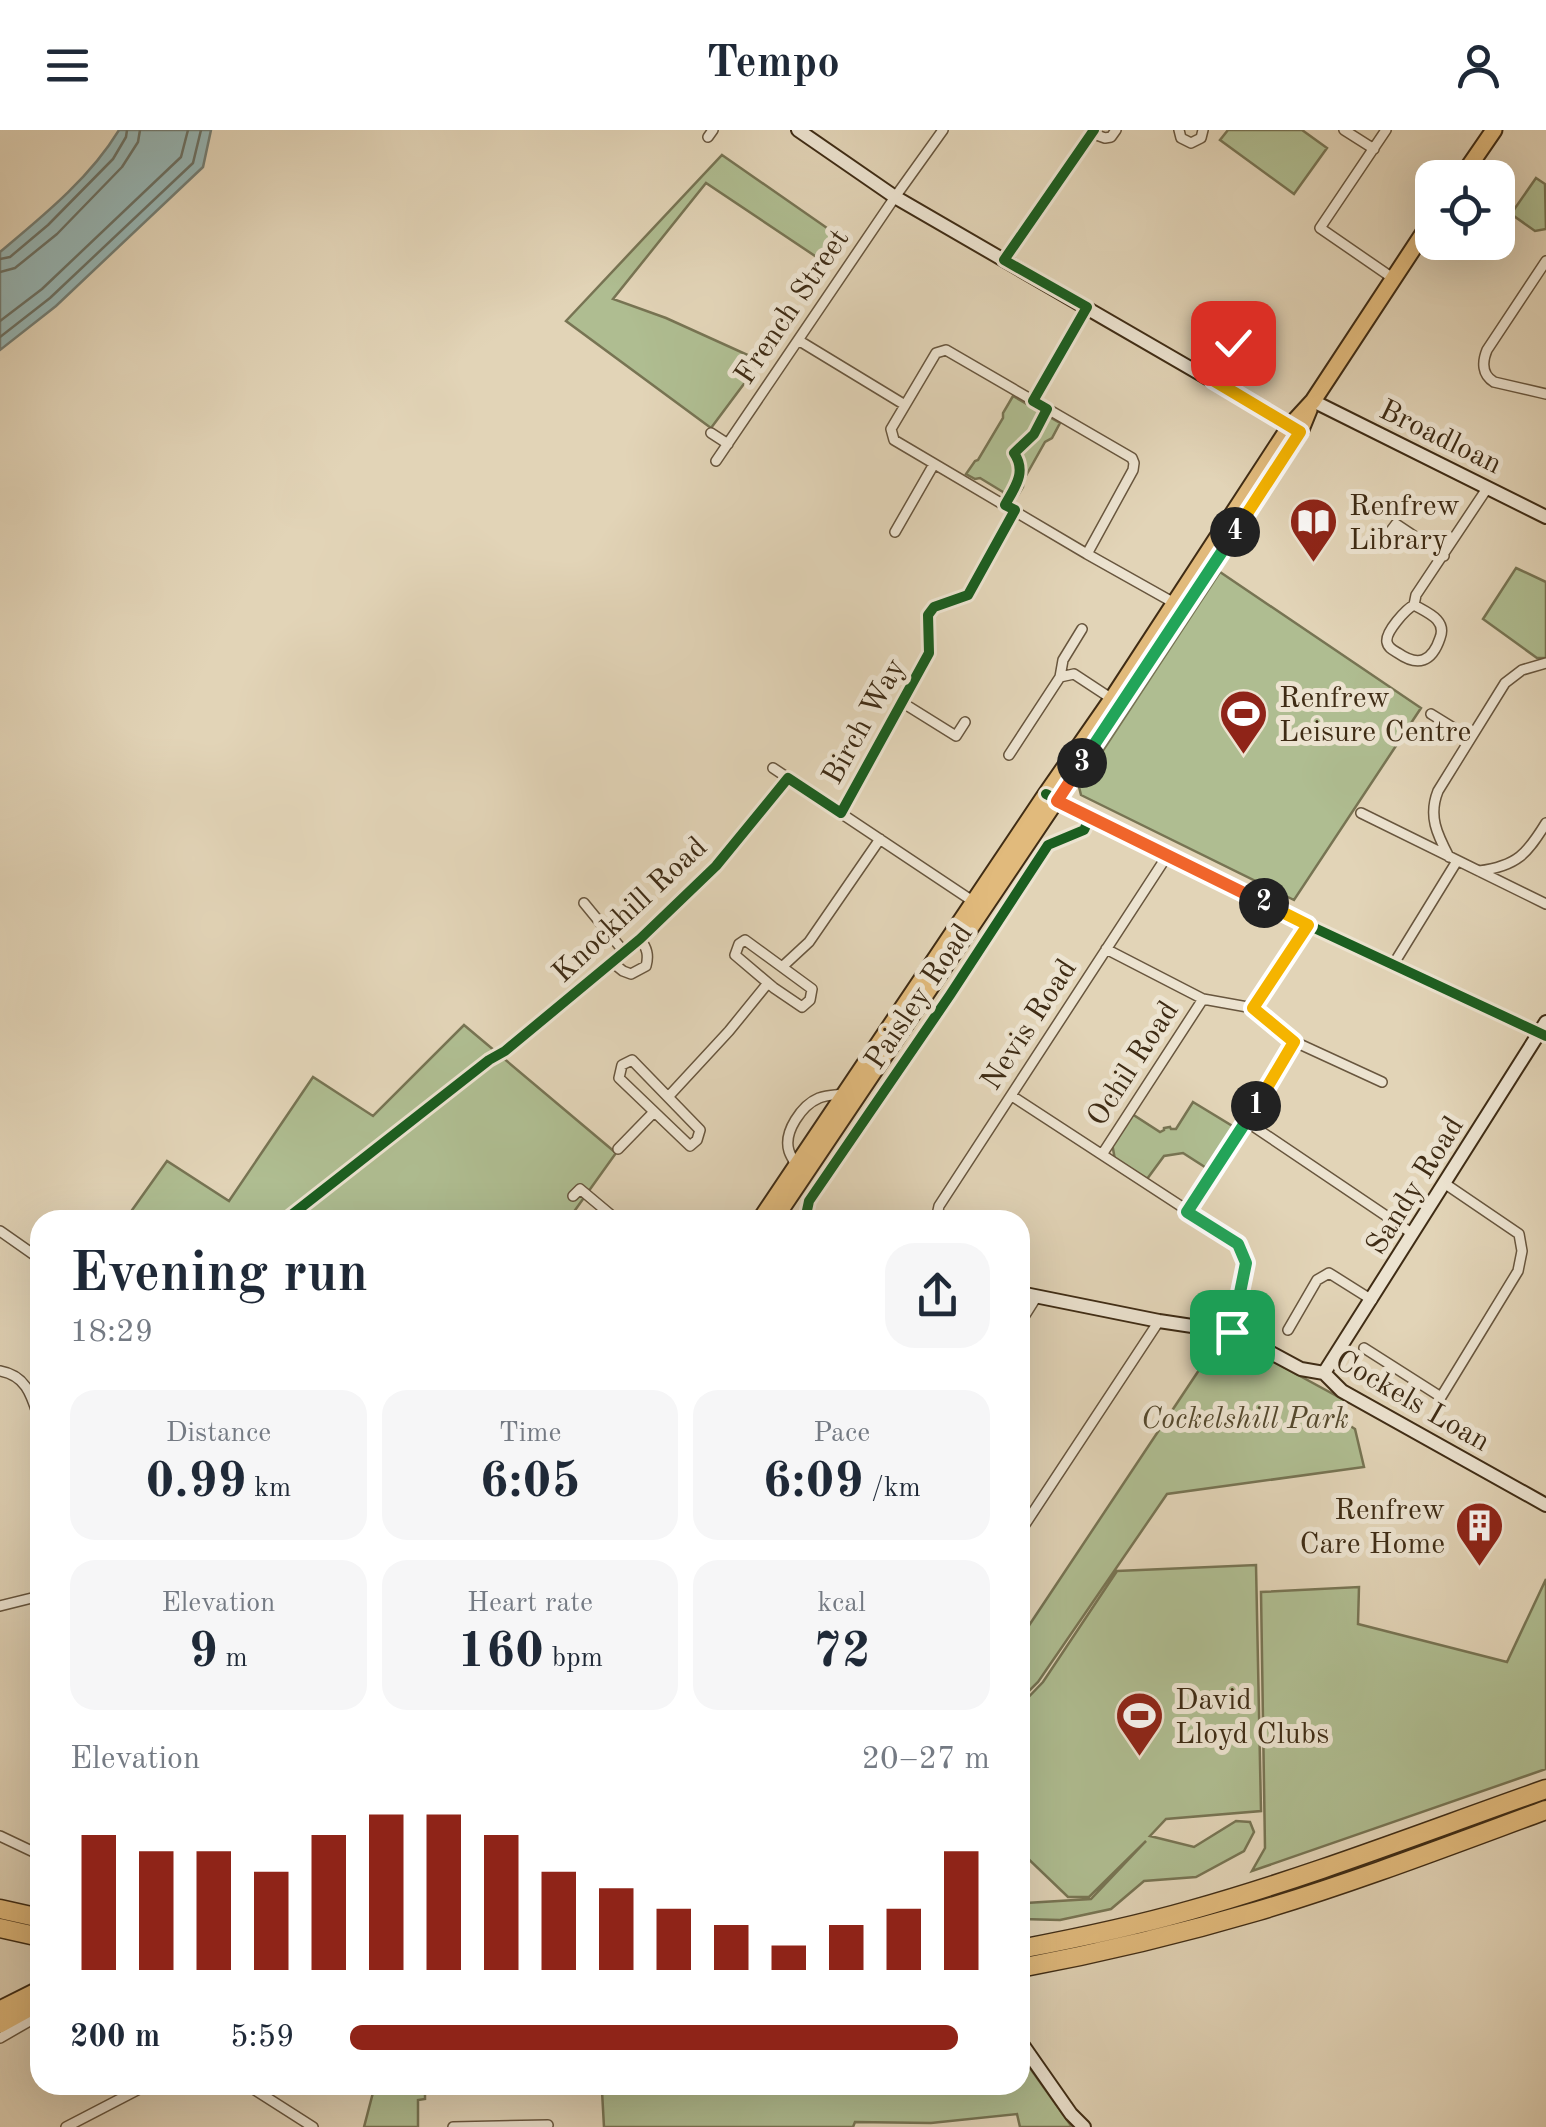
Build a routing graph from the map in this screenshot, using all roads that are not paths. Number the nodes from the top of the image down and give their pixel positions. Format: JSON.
{"nodes":[{"id":1,"x":798,"y":130,"type":"edge"},
{"id":2,"x":943,"y":130,"type":"edge"},
{"id":3,"x":1116,"y":130,"type":"edge"},
{"id":4,"x":1203,"y":130,"type":"edge"},
{"id":5,"x":1344,"y":130,"type":"edge"},
{"id":6,"x":1386,"y":130,"type":"edge"},
{"id":7,"x":1494,"y":130,"type":"edge"},
{"id":8,"x":1177,"y":131,"type":"edge"},
{"id":9,"x":1092,"y":132,"type":"edge"},
{"id":10,"x":1374,"y":149,"type":"junction"},
{"id":11,"x":1473,"y":160,"type":"edge"},
{"id":12,"x":895,"y":197,"type":"junction"},
{"id":13,"x":1415,"y":246,"type":"edge"},
{"id":14,"x":1004,"y":260,"type":"junction"},
{"id":15,"x":1546,"y":261,"type":"edge"},
{"id":16,"x":1394,"y":279,"type":"junction"},
{"id":17,"x":1087,"y":307,"type":"junction"},
{"id":18,"x":798,"y":340,"type":"junction"},
{"id":19,"x":1233,"y":343,"type":"dead end"},
{"id":20,"x":1213,"y":380,"type":"junction"},
{"id":21,"x":1546,"y":394,"type":"edge"},
{"id":22,"x":1033,"y":401,"type":"junction"},
{"id":23,"x":1313,"y":401,"type":"junction"},
{"id":24,"x":905,"y":405,"type":"junction"},
{"id":25,"x":1295,"y":429,"type":"junction"},
{"id":26,"x":711,"y":433,"type":"dead end"},
{"id":27,"x":728,"y":444,"type":"junction"},
{"id":28,"x":716,"y":462,"type":"dead end"},
{"id":29,"x":934,"y":464,"type":"junction"},
{"id":30,"x":1488,"y":487,"type":"junction"},
{"id":31,"x":1015,"y":510,"type":"junction"},
{"id":32,"x":1545,"y":514,"type":"edge"},
{"id":33,"x":894,"y":532,"type":"dead end"},
{"id":34,"x":1387,"y":536,"type":"dead end"},
{"id":35,"x":1087,"y":554,"type":"junction"},
{"id":36,"x":1444,"y":556,"type":"junction"},
{"id":37,"x":1181,"y":603,"type":"junction"},
{"id":38,"x":1414,"y":605,"type":"junction"},
{"id":39,"x":1082,"y":629,"type":"dead end"},
{"id":40,"x":1546,"y":663,"type":"edge"},
{"id":41,"x":1060,"y":677,"type":"junction"},
{"id":42,"x":1112,"y":699,"type":"junction"},
{"id":43,"x":902,"y":703,"type":"junction"},
{"id":44,"x":1431,"y":714,"type":"dead end"},
{"id":45,"x":965,"y":722,"type":"dead end"},
{"id":46,"x":1470,"y":738,"type":"junction"},
{"id":47,"x":1008,"y":756,"type":"dead end"},
{"id":48,"x":773,"y":768,"type":"dead end"},
{"id":49,"x":788,"y":778,"type":"junction"},
{"id":50,"x":1051,"y":798,"type":"junction"},
{"id":51,"x":841,"y":812,"type":"junction"},
{"id":52,"x":1361,"y":813,"type":"dead end"},
{"id":53,"x":1090,"y":818,"type":"junction"},
{"id":54,"x":1546,"y":823,"type":"edge"},
{"id":55,"x":880,"y":839,"type":"junction"},
{"id":56,"x":1167,"y":856,"type":"junction"},
{"id":57,"x":1453,"y":859,"type":"junction"},
{"id":58,"x":1479,"y":872,"type":"junction"},
{"id":59,"x":584,"y":903,"type":"dead end"},
{"id":60,"x":1546,"y":904,"type":"edge"},
{"id":61,"x":979,"y":906,"type":"junction"},
{"id":62,"x":1308,"y":925,"type":"junction"},
{"id":63,"x":640,"y":940,"type":"junction"},
{"id":64,"x":1106,"y":948,"type":"junction"},
{"id":65,"x":625,"y":952,"type":"junction"},
{"id":66,"x":613,"y":963,"type":"junction"},
{"id":67,"x":1393,"y":965,"type":"junction"},
{"id":68,"x":781,"y":967,"type":"junction"},
{"id":69,"x":769,"y":983,"type":"junction"},
{"id":70,"x":1202,"y":999,"type":"junction"},
{"id":71,"x":1253,"y":1008,"type":"junction"},
{"id":72,"x":1544,"y":1030,"type":"edge"},
{"id":73,"x":1294,"y":1042,"type":"junction"},
{"id":74,"x":489,"y":1060,"type":"dead end"},
{"id":75,"x":1382,"y":1082,"type":"dead end"},
{"id":76,"x":845,"y":1094,"type":"junction"},
{"id":77,"x":1012,"y":1096,"type":"junction"},
{"id":78,"x":668,"y":1097,"type":"junction"},
{"id":79,"x":653,"y":1112,"type":"junction"},
{"id":80,"x":1247,"y":1122,"type":"junction"},
{"id":81,"x":618,"y":1150,"type":"dead end"},
{"id":82,"x":1102,"y":1153,"type":"junction"},
{"id":83,"x":797,"y":1166,"type":"junction"},
{"id":84,"x":1444,"y":1183,"type":"junction"},
{"id":85,"x":574,"y":1196,"type":"dead end"},
{"id":86,"x":604,"y":1210,"type":"edge"},
{"id":87,"x":767,"y":1210,"type":"edge"},
{"id":88,"x":781,"y":1210,"type":"edge"},
{"id":89,"x":807,"y":1210,"type":"edge"},
{"id":90,"x":937,"y":1210,"type":"edge"},
{"id":91,"x":1187,"y":1212,"type":"junction"},
{"id":92,"x":0,"y":1231,"type":"edge"},
{"id":93,"x":1412,"y":1234,"type":"junction"},
{"id":94,"x":30,"y":1251,"type":"edge"},
{"id":95,"x":1030,"y":1295,"type":"edge"},
{"id":96,"x":1038,"y":1296,"type":"junction"},
{"id":97,"x":1372,"y":1300,"type":"junction"},
{"id":98,"x":1030,"y":1308,"type":"edge"},
{"id":99,"x":1160,"y":1321,"type":"junction"},
{"id":100,"x":1288,"y":1330,"type":"dead end"},
{"id":101,"x":1232,"y":1332,"type":"junction"},
{"id":102,"x":1364,"y":1348,"type":"dead end"},
{"id":103,"x":0,"y":1371,"type":"edge"},
{"id":104,"x":1324,"y":1374,"type":"junction"},
{"id":105,"x":30,"y":1391,"type":"edge"},
{"id":106,"x":1546,"y":1504,"type":"edge"},
{"id":107,"x":1030,"y":1517,"type":"edge"},
{"id":108,"x":30,"y":1598,"type":"edge"},
{"id":109,"x":0,"y":1606,"type":"edge"},
{"id":110,"x":1546,"y":1789,"type":"edge"},
{"id":111,"x":1546,"y":1810,"type":"edge"},
{"id":112,"x":0,"y":1836,"type":"edge"},
{"id":113,"x":30,"y":1850,"type":"edge"},
{"id":114,"x":0,"y":1909,"type":"edge"},
{"id":115,"x":30,"y":1916,"type":"edge"},
{"id":116,"x":0,"y":1928,"type":"edge"},
{"id":117,"x":30,"y":1935,"type":"edge"},
{"id":118,"x":1030,"y":1947,"type":"edge"},
{"id":119,"x":1030,"y":1966,"type":"edge"},
{"id":120,"x":30,"y":1994,"type":"edge"},
{"id":121,"x":30,"y":2008,"type":"edge"},
{"id":122,"x":0,"y":2009,"type":"edge"},
{"id":123,"x":30,"y":2021,"type":"edge"},
{"id":124,"x":0,"y":2025,"type":"edge"},
{"id":125,"x":0,"y":2038,"type":"edge"},
{"id":126,"x":1030,"y":2055,"type":"edge"},
{"id":127,"x":128,"y":2095,"type":"edge"},
{"id":128,"x":263,"y":2095,"type":"edge"},
{"id":129,"x":548,"y":2125,"type":"edge"},
{"id":130,"x":66,"y":2127,"type":"edge"},
{"id":131,"x":313,"y":2127,"type":"edge"},
{"id":132,"x":454,"y":2127,"type":"edge"},
{"id":133,"x":1084,"y":2127,"type":"edge"}],
"edges":[{"from":1,"to":12,"type":"street"},
{"from":2,"to":12,"type":"street","name":"French Street"},
{"from":3,"to":9,"type":"street"},
{"from":4,"to":8,"type":"street"},
{"from":5,"to":10,"type":"street"},
{"from":6,"to":10,"type":"street"},
{"from":7,"to":11,"type":"main road"},
{"from":9,"to":14,"type":"street"},
{"from":10,"to":16,"type":"street"},
{"from":12,"to":14,"type":"street"},
{"from":12,"to":18,"type":"street","name":"French Street"},
{"from":13,"to":16,"type":"main road","name":"Paisley Road"},
{"from":14,"to":17,"type":"street"},
{"from":15,"to":21,"type":"street"},
{"from":16,"to":23,"type":"main road","name":"Paisley Road"},
{"from":17,"to":20,"type":"street"},
{"from":17,"to":22,"type":"street"},
{"from":18,"to":24,"type":"street"},
{"from":18,"to":27,"type":"street","name":"French Street"},
{"from":19,"to":20,"type":"street"},
{"from":20,"to":25,"type":"street"},
{"from":22,"to":24,"type":"street"},
{"from":22,"to":35,"type":"street"},
{"from":23,"to":25,"type":"main road","name":"Paisley Road"},
{"from":23,"to":30,"type":"street","name":"Broadloan"},
{"from":24,"to":29,"type":"street"},
{"from":25,"to":37,"type":"main road","name":"Paisley Road"},
{"from":26,"to":27,"type":"street"},
{"from":27,"to":28,"type":"street","name":"French Street"},
{"from":29,"to":31,"type":"street"},
{"from":29,"to":33,"type":"street"},
{"from":30,"to":32,"type":"street","name":"Broadloan"},
{"from":30,"to":36,"type":"street"},
{"from":31,"to":35,"type":"street"},
{"from":31,"to":43,"type":"street","name":"Birch Way"},
{"from":34,"to":36,"type":"street"},
{"from":35,"to":37,"type":"street"},
{"from":36,"to":38,"type":"street"},
{"from":37,"to":42,"type":"main road","name":"Paisley Road"},
{"from":37,"to":50,"type":"main road","name":"Paisley Road"},
{"from":38,"to":38,"type":"street"},
{"from":39,"to":41,"type":"street"},
{"from":40,"to":46,"type":"street"},
{"from":41,"to":42,"type":"street"},
{"from":41,"to":47,"type":"street"},
{"from":42,"to":50,"type":"main road","name":"Paisley Road"},
{"from":43,"to":45,"type":"street"},
{"from":43,"to":51,"type":"street","name":"Birch Way"},
{"from":44,"to":46,"type":"street"},
{"from":46,"to":57,"type":"street"},
{"from":48,"to":49,"type":"street"},
{"from":49,"to":51,"type":"street"},
{"from":49,"to":63,"type":"street","name":"Knockhill Road"},
{"from":50,"to":53,"type":"street"},
{"from":50,"to":61,"type":"main road","name":"Paisley Road"},
{"from":51,"to":55,"type":"street"},
{"from":52,"to":57,"type":"street"},
{"from":53,"to":56,"type":"street"},
{"from":53,"to":89,"type":"street","name":"Paisley Road"},
{"from":54,"to":58,"type":"street"},
{"from":55,"to":61,"type":"street"},
{"from":55,"to":68,"type":"street"},
{"from":56,"to":62,"type":"street"},
{"from":56,"to":64,"type":"street","name":"Nevis Road"},
{"from":57,"to":58,"type":"street"},
{"from":57,"to":67,"type":"street"},
{"from":58,"to":60,"type":"street"},
{"from":59,"to":65,"type":"street","name":"Knockhill Road"},
{"from":61,"to":76,"type":"main road","name":"Paisley Road"},
{"from":61,"to":88,"type":"main road","name":"Paisley Road"},
{"from":62,"to":67,"type":"street"},
{"from":62,"to":71,"type":"street"},
{"from":63,"to":65,"type":"street","name":"Knockhill Road"},
{"from":63,"to":66,"type":"street","name":"Knockhill Road"},
{"from":64,"to":70,"type":"street"},
{"from":64,"to":77,"type":"street","name":"Nevis Road"},
{"from":65,"to":66,"type":"street","name":"Knockhill Road"},
{"from":66,"to":74,"type":"street","name":"Knockhill Road"},
{"from":67,"to":72,"type":"street"},
{"from":68,"to":69,"type":"street"},
{"from":68,"to":69,"type":"street"},
{"from":68,"to":69,"type":"street"},
{"from":69,"to":78,"type":"street"},
{"from":70,"to":71,"type":"street"},
{"from":70,"to":82,"type":"street","name":"Ochil Road"},
{"from":71,"to":73,"type":"street"},
{"from":72,"to":84,"type":"street","name":"Sandy Road"},
{"from":73,"to":75,"type":"street"},
{"from":73,"to":80,"type":"street"},
{"from":76,"to":83,"type":"main road","name":"Paisley Road"},
{"from":76,"to":83,"type":"street"},
{"from":77,"to":82,"type":"street"},
{"from":77,"to":90,"type":"street","name":"Nevis Road"},
{"from":78,"to":79,"type":"street"},
{"from":78,"to":79,"type":"street"},
{"from":78,"to":79,"type":"street"},
{"from":79,"to":81,"type":"street"},
{"from":80,"to":91,"type":"street"},
{"from":80,"to":93,"type":"street"},
{"from":82,"to":91,"type":"street"},
{"from":83,"to":87,"type":"main road","name":"Paisley Road"},
{"from":84,"to":93,"type":"street","name":"Sandy Road"},
{"from":84,"to":102,"type":"street"},
{"from":85,"to":86,"type":"street"},
{"from":91,"to":101,"type":"street"},
{"from":92,"to":94,"type":"street"},
{"from":93,"to":97,"type":"street","name":"Sandy Road"},
{"from":95,"to":96,"type":"street","name":"Cockels Loan"},
{"from":96,"to":98,"type":"street"},
{"from":96,"to":99,"type":"street","name":"Cockels Loan"},
{"from":97,"to":100,"type":"street"},
{"from":97,"to":104,"type":"street","name":"Sandy Road"},
{"from":99,"to":101,"type":"street","name":"Cockels Loan"},
{"from":99,"to":107,"type":"street"},
{"from":101,"to":104,"type":"street","name":"Cockels Loan"},
{"from":103,"to":105,"type":"street"},
{"from":104,"to":106,"type":"street","name":"Cockels Loan"},
{"from":108,"to":109,"type":"street"},
{"from":110,"to":118,"type":"highway"},
{"from":111,"to":119,"type":"highway"},
{"from":112,"to":113,"type":"street"},
{"from":114,"to":115,"type":"highway"},
{"from":116,"to":117,"type":"highway"},
{"from":120,"to":122,"type":"main road"},
{"from":121,"to":124,"type":"main road"},
{"from":123,"to":125,"type":"street"},
{"from":126,"to":133,"type":"street"},
{"from":127,"to":130,"type":"street"},
{"from":128,"to":131,"type":"street"},
{"from":129,"to":132,"type":"street"}]}
